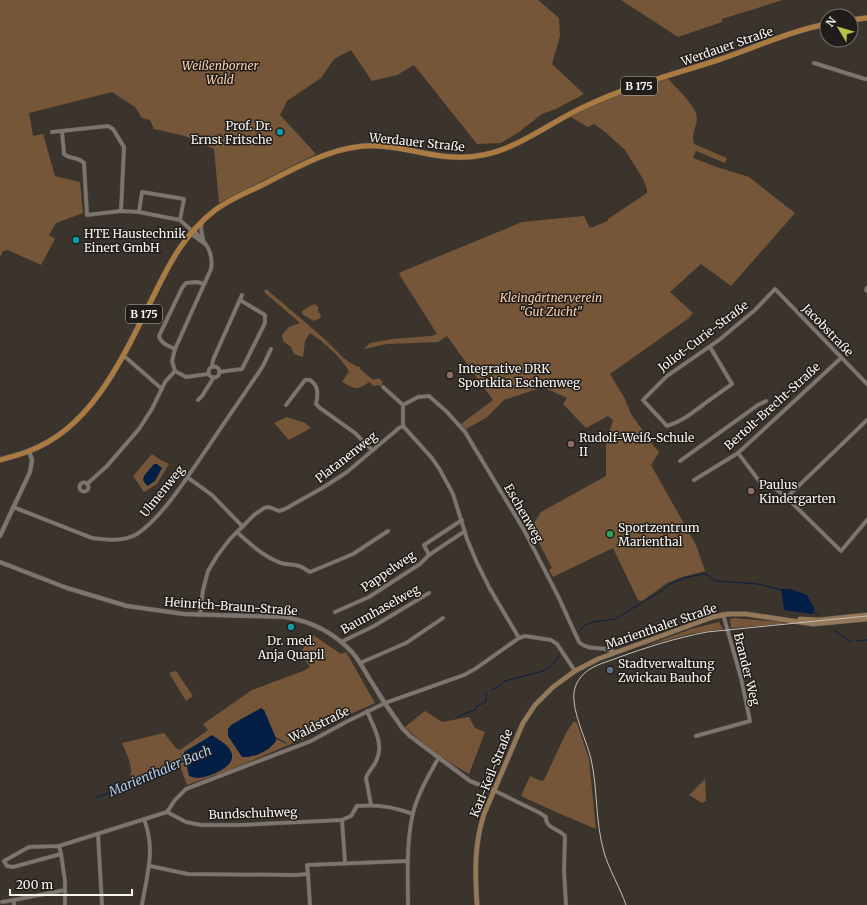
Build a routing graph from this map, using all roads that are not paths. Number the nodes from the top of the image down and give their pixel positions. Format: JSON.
{"nodes":[{"id":1,"x":819,"y":26,"type":"edge"},
{"id":2,"x":814,"y":63,"type":"dead end"},
{"id":3,"x":866,"y":79,"type":"edge"},
{"id":4,"x":867,"y":84,"type":"edge"},
{"id":5,"x":62,"y":131,"type":"junction"},
{"id":6,"x":52,"y":132,"type":"dead end"},
{"id":7,"x":121,"y":211,"type":"junction"},
{"id":8,"x":139,"y":212,"type":"junction"},
{"id":9,"x":180,"y":220,"type":"junction"},
{"id":10,"x":202,"y":221,"type":"junction"},
{"id":11,"x":191,"y":231,"type":"junction"},
{"id":12,"x":203,"y":240,"type":"junction"},
{"id":13,"x":206,"y":245,"type":"junction"},
{"id":14,"x":204,"y":284,"type":"junction"},
{"id":15,"x":776,"y":289,"type":"joint"},
{"id":16,"x":242,"y":294,"type":"dead end"},
{"id":17,"x":240,"y":300,"type":"junction"},
{"id":18,"x":710,"y":347,"type":"junction"},
{"id":19,"x":175,"y":349,"type":"junction"},
{"id":20,"x":271,"y":350,"type":"dead end"},
{"id":21,"x":123,"y":354,"type":"junction"},
{"id":22,"x":841,"y":358,"type":"junction"},
{"id":23,"x":212,"y":366,"type":"junction"},
{"id":24,"x":175,"y":371,"type":"junction"},
{"id":25,"x":219,"y":372,"type":"junction"},
{"id":26,"x":208,"y":374,"type":"junction"},
{"id":27,"x":214,"y":377,"type":"junction"},
{"id":28,"x":867,"y":384,"type":"edge"},
{"id":29,"x":383,"y":387,"type":"dead end"},
{"id":30,"x":162,"y":389,"type":"junction"},
{"id":31,"x":198,"y":400,"type":"dead end"},
{"id":32,"x":766,"y":401,"type":"dead end"},
{"id":33,"x":286,"y":405,"type":"dead end"},
{"id":34,"x":404,"y":405,"type":"junction"},
{"id":35,"x":867,"y":420,"type":"edge"},
{"id":36,"x":403,"y":426,"type":"junction"},
{"id":37,"x":372,"y":450,"type":"junction"},
{"id":38,"x":29,"y":451,"type":"junction"},
{"id":39,"x":738,"y":453,"type":"junction"},
{"id":40,"x":0,"y":460,"type":"edge"},
{"id":41,"x":680,"y":461,"type":"dead end"},
{"id":42,"x":187,"y":477,"type":"junction"},
{"id":43,"x":694,"y":480,"type":"dead end"},
{"id":44,"x":87,"y":484,"type":"dead end"},
{"id":45,"x":788,"y":497,"type":"junction"},
{"id":46,"x":13,"y":507,"type":"junction"},
{"id":47,"x":462,"y":520,"type":"junction"},
{"id":48,"x":867,"y":520,"type":"edge"},
{"id":49,"x":243,"y":526,"type":"junction"},
{"id":50,"x":388,"y":531,"type":"dead end"},
{"id":51,"x":465,"y":531,"type":"junction"},
{"id":52,"x":238,"y":532,"type":"junction"},
{"id":53,"x":0,"y":536,"type":"edge"},
{"id":54,"x":429,"y":555,"type":"junction"},
{"id":55,"x":0,"y":562,"type":"edge"},
{"id":56,"x":429,"y":593,"type":"dead end"},
{"id":57,"x":335,"y":612,"type":"dead end"},
{"id":58,"x":723,"y":614,"type":"junction"},
{"id":59,"x":200,"y":615,"type":"junction"},
{"id":60,"x":756,"y":615,"type":"junction"},
{"id":61,"x":867,"y":615,"type":"edge"},
{"id":62,"x":443,"y":618,"type":"dead end"},
{"id":63,"x":867,"y":619,"type":"edge"},
{"id":64,"x":519,"y":638,"type":"junction"},
{"id":65,"x":341,"y":642,"type":"junction"},
{"id":66,"x":615,"y":652,"type":"junction"},
{"id":67,"x":360,"y":663,"type":"junction"},
{"id":68,"x":574,"y":671,"type":"junction"},
{"id":69,"x":385,"y":703,"type":"junction"},
{"id":70,"x":367,"y":711,"type":"junction"},
{"id":71,"x":696,"y":736,"type":"dead end"},
{"id":72,"x":438,"y":757,"type":"junction"},
{"id":73,"x":494,"y":790,"type":"junction"},
{"id":74,"x":372,"y":805,"type":"junction"},
{"id":75,"x":166,"y":812,"type":"junction"},
{"id":76,"x":413,"y":814,"type":"junction"},
{"id":77,"x":144,"y":819,"type":"junction"},
{"id":78,"x":342,"y":820,"type":"junction"},
{"id":79,"x":98,"y":834,"type":"junction"},
{"id":80,"x":59,"y":846,"type":"junction"},
{"id":81,"x":61,"y":854,"type":"junction"},
{"id":82,"x":407,"y":861,"type":"junction"},
{"id":83,"x":345,"y":863,"type":"junction"},
{"id":84,"x":150,"y":866,"type":"junction"},
{"id":85,"x":308,"y":874,"type":"junction"},
{"id":86,"x":65,"y":890,"type":"junction"},
{"id":87,"x":14,"y":900,"type":"junction"},
{"id":88,"x":2,"y":902,"type":"dead end"},
{"id":89,"x":14,"y":905,"type":"edge"},
{"id":90,"x":65,"y":905,"type":"edge"},
{"id":91,"x":102,"y":905,"type":"edge"},
{"id":92,"x":142,"y":905,"type":"edge"},
{"id":93,"x":310,"y":905,"type":"edge"},
{"id":94,"x":408,"y":905,"type":"edge"},
{"id":95,"x":477,"y":905,"type":"edge"},
{"id":96,"x":566,"y":905,"type":"edge"}],
"edges":[{"from":1,"to":10,"type":"main road","name":"Werdauer Straße","number":"B 175"},
{"from":2,"to":3,"type":"street"},
{"from":3,"to":4,"type":"street"},
{"from":5,"to":6,"type":"street"},
{"from":5,"to":7,"type":"street"},
{"from":5,"to":7,"type":"street"},
{"from":7,"to":8,"type":"street"},
{"from":8,"to":9,"type":"street"},
{"from":8,"to":9,"type":"street"},
{"from":9,"to":11,"type":"street"},
{"from":10,"to":11,"type":"main road","name":"Werdauer Straße","number":"B 175"},
{"from":10,"to":12,"type":"street"},
{"from":11,"to":12,"type":"street"},
{"from":11,"to":13,"type":"street"},
{"from":11,"to":21,"type":"main road","name":"Werdauer Straße","number":"B 175"},
{"from":12,"to":13,"type":"street"},
{"from":13,"to":14,"type":"street"},
{"from":14,"to":19,"type":"street"},
{"from":14,"to":19,"type":"street"},
{"from":15,"to":18,"type":"street","name":"Joliot-Curie-Straße"},
{"from":15,"to":22,"type":"street","name":"Jacobstraße"},
{"from":16,"to":17,"type":"street"},
{"from":17,"to":23,"type":"street"},
{"from":17,"to":25,"type":"street"},
{"from":18,"to":18,"type":"street","name":"Joliot-Curie-Straße"},
{"from":19,"to":24,"type":"street"},
{"from":20,"to":42,"type":"street","name":"Ulmenweg"},
{"from":21,"to":30,"type":"street"},
{"from":21,"to":38,"type":"main road","name":"Werdauer Straße","number":"B 175"},
{"from":22,"to":28,"type":"street","name":"Jacobstraße"},
{"from":22,"to":39,"type":"street","name":"Bertolt-Brecht-Straße"},
{"from":23,"to":25,"type":"street"},
{"from":23,"to":26,"type":"street"},
{"from":24,"to":26,"type":"street"},
{"from":24,"to":30,"type":"street"},
{"from":25,"to":27,"type":"street"},
{"from":26,"to":27,"type":"street"},
{"from":27,"to":31,"type":"street"},
{"from":29,"to":34,"type":"street"},
{"from":30,"to":44,"type":"street"},
{"from":32,"to":41,"type":"street"},
{"from":33,"to":37,"type":"street"},
{"from":34,"to":36,"type":"street"},
{"from":34,"to":66,"type":"street","name":"Eschenweg"},
{"from":35,"to":45,"type":"street"},
{"from":36,"to":37,"type":"street","name":"Platanenweg"},
{"from":36,"to":47,"type":"street"},
{"from":37,"to":49,"type":"street","name":"Platanenweg"},
{"from":38,"to":40,"type":"main road","name":"Werdauer Straße","number":"B 175"},
{"from":38,"to":46,"type":"street"},
{"from":39,"to":43,"type":"street","name":"Bertolt-Brecht-Straße"},
{"from":39,"to":45,"type":"street"},
{"from":42,"to":46,"type":"street","name":"Ulmenweg"},
{"from":42,"to":49,"type":"street"},
{"from":45,"to":48,"type":"street"},
{"from":46,"to":53,"type":"street"},
{"from":47,"to":51,"type":"street"},
{"from":47,"to":54,"type":"street","name":"Pappelweg"},
{"from":49,"to":52,"type":"street","name":"Platanenweg"},
{"from":50,"to":52,"type":"street"},
{"from":51,"to":54,"type":"street","name":"Pappelweg"},
{"from":51,"to":64,"type":"street"},
{"from":52,"to":59,"type":"street","name":"Platanenweg"},
{"from":54,"to":57,"type":"street","name":"Pappelweg"},
{"from":55,"to":59,"type":"street","name":"Heinrich-Braun-Straße"},
{"from":56,"to":65,"type":"street","name":"Baumhaselweg"},
{"from":58,"to":60,"type":"main road","name":"Marienthaler Straße"},
{"from":58,"to":66,"type":"main road","name":"Marienthaler Straße"},
{"from":58,"to":71,"type":"street","name":"Brander Weg"},
{"from":59,"to":65,"type":"street","name":"Heinrich-Braun-Straße"},
{"from":60,"to":61,"type":"main road","name":"Marienthaler Straße"},
{"from":60,"to":63,"type":"main road","name":"Marienthaler Straße"},
{"from":62,"to":67,"type":"street"},
{"from":64,"to":68,"type":"street"},
{"from":64,"to":69,"type":"street","name":"Waldstraße"},
{"from":65,"to":67,"type":"street","name":"Heinrich-Braun-Straße"},
{"from":66,"to":68,"type":"main road","name":"Marienthaler Straße"},
{"from":67,"to":69,"type":"street","name":"Heinrich-Braun-Straße"},
{"from":68,"to":73,"type":"main road","name":"Karl-Keil-Straße"},
{"from":69,"to":70,"type":"street","name":"Waldstraße"},
{"from":69,"to":72,"type":"street","name":"Heinrich-Braun-Straße"},
{"from":70,"to":74,"type":"street"},
{"from":70,"to":75,"type":"street","name":"Waldstraße"},
{"from":72,"to":73,"type":"street","name":"Heinrich-Braun-Straße"},
{"from":72,"to":76,"type":"street"},
{"from":73,"to":95,"type":"main road","name":"Karl-Keil-Straße"},
{"from":73,"to":96,"type":"street"},
{"from":74,"to":76,"type":"street"},
{"from":74,"to":78,"type":"street"},
{"from":75,"to":77,"type":"street"},
{"from":75,"to":78,"type":"street","name":"Bundschuhweg"},
{"from":76,"to":82,"type":"street"},
{"from":77,"to":79,"type":"street"},
{"from":77,"to":84,"type":"street"},
{"from":78,"to":83,"type":"street"},
{"from":79,"to":80,"type":"street"},
{"from":79,"to":91,"type":"street"},
{"from":80,"to":81,"type":"street"},
{"from":80,"to":81,"type":"street"},
{"from":81,"to":86,"type":"street"},
{"from":82,"to":83,"type":"street"},
{"from":82,"to":94,"type":"street"},
{"from":83,"to":85,"type":"street"},
{"from":84,"to":85,"type":"street"},
{"from":84,"to":92,"type":"street"},
{"from":85,"to":93,"type":"street"},
{"from":86,"to":87,"type":"street"},
{"from":86,"to":90,"type":"street"},
{"from":87,"to":88,"type":"street"},
{"from":87,"to":89,"type":"street"}]}
